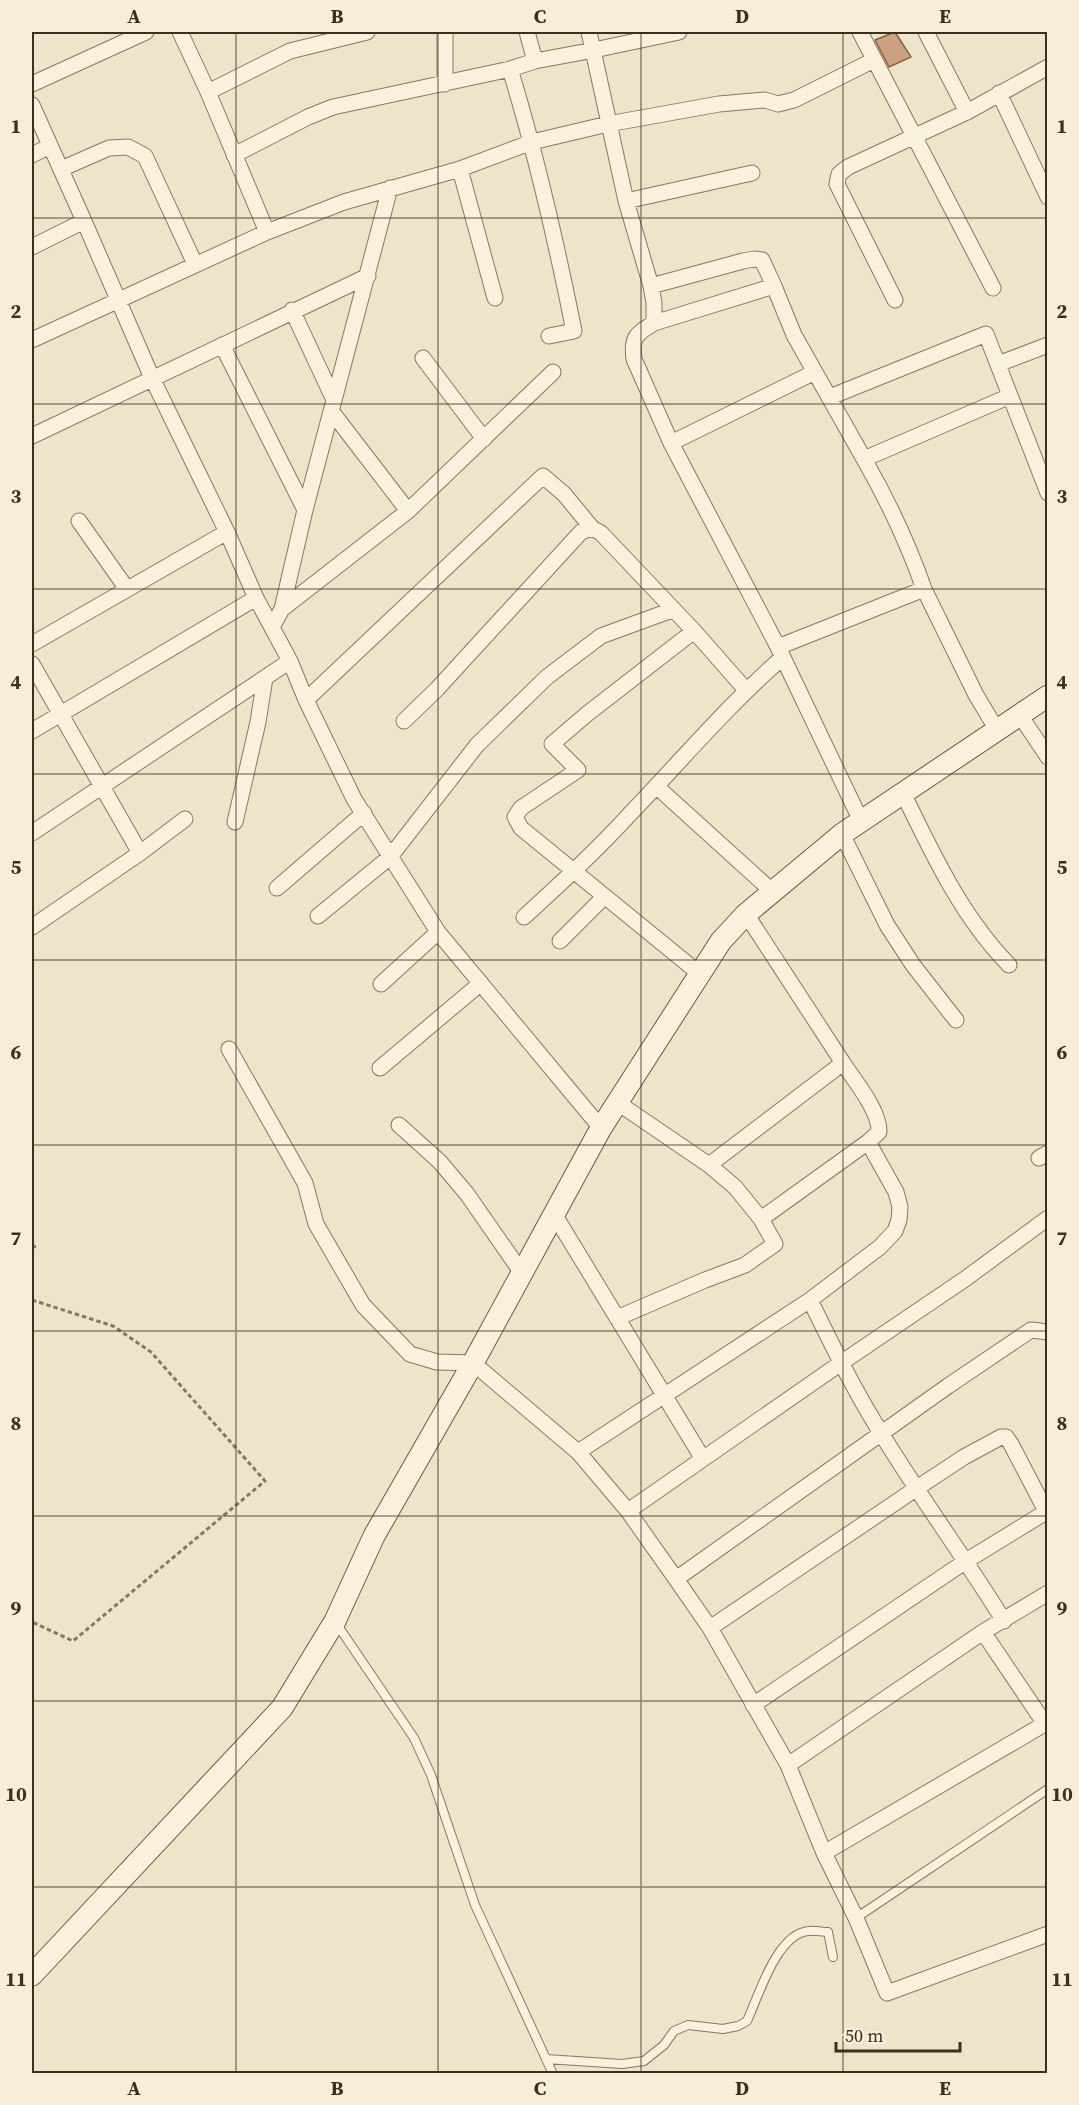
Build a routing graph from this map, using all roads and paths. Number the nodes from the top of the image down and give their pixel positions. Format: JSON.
{"nodes":[{"id":1,"x":146,"y":32,"type":"edge"},
{"id":2,"x":180,"y":32,"type":"edge"},
{"id":3,"x":367,"y":32,"type":"edge"},
{"id":4,"x":445,"y":32,"type":"edge"},
{"id":5,"x":527,"y":32,"type":"edge"},
{"id":6,"x":589,"y":32,"type":"edge"},
{"id":7,"x":679,"y":32,"type":"edge"},
{"id":8,"x":860,"y":32,"type":"edge"},
{"id":9,"x":926,"y":32,"type":"edge"},
{"id":10,"x":594,"y":50,"type":"junction"},
{"id":11,"x":874,"y":60,"type":"junction"},
{"id":12,"x":535,"y":61,"type":"junction"},
{"id":13,"x":1047,"y":67,"type":"edge"},
{"id":14,"x":510,"y":69,"type":"junction"},
{"id":15,"x":32,"y":84,"type":"edge"},
{"id":16,"x":445,"y":84,"type":"junction"},
{"id":17,"x":208,"y":92,"type":"junction"},
{"id":18,"x":999,"y":93,"type":"junction"},
{"id":19,"x":32,"y":105,"type":"edge"},
{"id":20,"x":967,"y":112,"type":"junction"},
{"id":21,"x":608,"y":124,"type":"junction"},
{"id":22,"x":915,"y":137,"type":"junction"},
{"id":23,"x":532,"y":142,"type":"junction"},
{"id":24,"x":50,"y":146,"type":"junction"},
{"id":25,"x":32,"y":155,"type":"edge"},
{"id":26,"x":234,"y":155,"type":"junction"},
{"id":27,"x":61,"y":169,"type":"junction"},
{"id":28,"x":460,"y":169,"type":"junction"},
{"id":29,"x":752,"y":172,"type":"dead end"},
{"id":30,"x":390,"y":188,"type":"junction"},
{"id":31,"x":1047,"y":197,"type":"edge"},
{"id":32,"x":626,"y":201,"type":"junction"},
{"id":33,"x":84,"y":221,"type":"junction"},
{"id":34,"x":267,"y":232,"type":"junction"},
{"id":35,"x":32,"y":247,"type":"edge"},
{"id":36,"x":195,"y":264,"type":"junction"},
{"id":37,"x":368,"y":276,"type":"junction"},
{"id":38,"x":651,"y":285,"type":"junction"},
{"id":39,"x":774,"y":286,"type":"junction"},
{"id":40,"x":993,"y":288,"type":"dead end"},
{"id":41,"x":495,"y":298,"type":"dead end"},
{"id":42,"x":117,"y":299,"type":"junction"},
{"id":43,"x":895,"y":300,"type":"dead end"},
{"id":44,"x":292,"y":310,"type":"junction"},
{"id":45,"x":654,"y":323,"type":"junction"},
{"id":46,"x":549,"y":336,"type":"dead end"},
{"id":47,"x":32,"y":340,"type":"edge"},
{"id":48,"x":222,"y":345,"type":"junction"},
{"id":49,"x":1047,"y":345,"type":"edge"},
{"id":50,"x":423,"y":358,"type":"dead end"},
{"id":51,"x":998,"y":364,"type":"junction"},
{"id":52,"x":553,"y":372,"type":"dead end"},
{"id":53,"x":815,"y":372,"type":"junction"},
{"id":54,"x":152,"y":378,"type":"junction"},
{"id":55,"x":1010,"y":396,"type":"junction"},
{"id":56,"x":830,"y":397,"type":"junction"},
{"id":57,"x":333,"y":406,"type":"junction"},
{"id":58,"x":32,"y":436,"type":"edge"},
{"id":59,"x":484,"y":439,"type":"junction"},
{"id":60,"x":671,"y":443,"type":"junction"},
{"id":61,"x":864,"y":459,"type":"junction"},
{"id":62,"x":1047,"y":493,"type":"edge"},
{"id":63,"x":305,"y":510,"type":"junction"},
{"id":64,"x":408,"y":511,"type":"junction"},
{"id":65,"x":79,"y":521,"type":"dead end"},
{"id":66,"x":592,"y":528,"type":"junction"},
{"id":67,"x":227,"y":532,"type":"junction"},
{"id":68,"x":924,"y":589,"type":"junction"},
{"id":69,"x":127,"y":590,"type":"junction"},
{"id":70,"x":256,"y":598,"type":"junction"},
{"id":71,"x":282,"y":609,"type":"junction"},
{"id":72,"x":672,"y":610,"type":"junction"},
{"id":73,"x":272,"y":627,"type":"junction"},
{"id":74,"x":694,"y":631,"type":"junction"},
{"id":75,"x":32,"y":644,"type":"edge"},
{"id":76,"x":780,"y":652,"type":"junction"},
{"id":77,"x":290,"y":661,"type":"junction"},
{"id":78,"x":32,"y":664,"type":"edge"},
{"id":79,"x":265,"y":678,"type":"junction"},
{"id":80,"x":746,"y":690,"type":"junction"},
{"id":81,"x":1047,"y":696,"type":"edge"},
{"id":82,"x":306,"y":700,"type":"junction"},
{"id":83,"x":62,"y":713,"type":"junction"},
{"id":84,"x":1019,"y":714,"type":"junction"},
{"id":85,"x":404,"y":722,"type":"dead end"},
{"id":86,"x":997,"y":730,"type":"junction"},
{"id":87,"x":32,"y":731,"type":"edge"},
{"id":88,"x":1047,"y":757,"type":"edge"},
{"id":89,"x":656,"y":786,"type":"junction"},
{"id":90,"x":101,"y":787,"type":"junction"},
{"id":91,"x":903,"y":793,"type":"junction"},
{"id":92,"x":364,"y":813,"type":"junction"},
{"id":93,"x":185,"y":819,"type":"dead end"},
{"id":94,"x":235,"y":822,"type":"dead end"},
{"id":95,"x":861,"y":822,"type":"junction"},
{"id":96,"x":32,"y":832,"type":"edge"},
{"id":97,"x":842,"y":834,"type":"junction"},
{"id":98,"x":141,"y":853,"type":"junction"},
{"id":99,"x":390,"y":857,"type":"junction"},
{"id":100,"x":573,"y":872,"type":"junction"},
{"id":101,"x":277,"y":888,"type":"dead end"},
{"id":102,"x":773,"y":892,"type":"junction"},
{"id":103,"x":604,"y":897,"type":"junction"},
{"id":104,"x":747,"y":914,"type":"junction"},
{"id":105,"x":318,"y":916,"type":"dead end"},
{"id":106,"x":524,"y":917,"type":"dead end"},
{"id":107,"x":32,"y":927,"type":"edge"},
{"id":108,"x":438,"y":932,"type":"junction"},
{"id":109,"x":560,"y":941,"type":"dead end"},
{"id":110,"x":1009,"y":965,"type":"dead end"},
{"id":111,"x":700,"y":974,"type":"junction"},
{"id":112,"x":381,"y":984,"type":"dead end"},
{"id":113,"x":481,"y":984,"type":"junction"},
{"id":114,"x":956,"y":1020,"type":"dead end"},
{"id":115,"x":229,"y":1049,"type":"dead end"},
{"id":116,"x":843,"y":1063,"type":"junction"},
{"id":117,"x":380,"y":1068,"type":"dead end"},
{"id":118,"x":618,"y":1103,"type":"junction"},
{"id":119,"x":399,"y":1125,"type":"dead end"},
{"id":120,"x":601,"y":1128,"type":"junction"},
{"id":121,"x":868,"y":1142,"type":"junction"},
{"id":122,"x":709,"y":1165,"type":"junction"},
{"id":123,"x":554,"y":1214,"type":"junction"},
{"id":124,"x":1047,"y":1218,"type":"edge"},
{"id":125,"x":761,"y":1219,"type":"junction"},
{"id":126,"x":37,"y":1245,"type":"dead end"},
{"id":127,"x":32,"y":1248,"type":"edge"},
{"id":128,"x":522,"y":1273,"type":"junction"},
{"id":129,"x":32,"y":1300,"type":"edge"},
{"id":130,"x":810,"y":1300,"type":"junction"},
{"id":131,"x":617,"y":1318,"type":"junction"},
{"id":132,"x":1047,"y":1332,"type":"edge"},
{"id":133,"x":473,"y":1363,"type":"junction"},
{"id":134,"x":841,"y":1363,"type":"junction"},
{"id":135,"x":664,"y":1396,"type":"junction"},
{"id":136,"x":881,"y":1434,"type":"junction"},
{"id":137,"x":578,"y":1452,"type":"junction"},
{"id":138,"x":703,"y":1459,"type":"junction"},
{"id":139,"x":917,"y":1488,"type":"junction"},
{"id":140,"x":628,"y":1511,"type":"junction"},
{"id":141,"x":1047,"y":1514,"type":"edge"},
{"id":142,"x":966,"y":1561,"type":"junction"},
{"id":143,"x":676,"y":1580,"type":"junction"},
{"id":144,"x":1047,"y":1593,"type":"edge"},
{"id":145,"x":1004,"y":1621,"type":"junction"},
{"id":146,"x":32,"y":1622,"type":"edge"},
{"id":147,"x":335,"y":1622,"type":"junction"},
{"id":148,"x":710,"y":1628,"type":"junction"},
{"id":149,"x":983,"y":1632,"type":"junction"},
{"id":150,"x":753,"y":1705,"type":"junction"},
{"id":151,"x":1046,"y":1723,"type":"edge"},
{"id":152,"x":788,"y":1765,"type":"junction"},
{"id":153,"x":1047,"y":1790,"type":"edge"},
{"id":154,"x":824,"y":1853,"type":"junction"},
{"id":155,"x":856,"y":1918,"type":"junction"},
{"id":156,"x":1047,"y":1934,"type":"edge"},
{"id":157,"x":833,"y":1957,"type":"dead end"},
{"id":158,"x":32,"y":1975,"type":"edge"},
{"id":159,"x":546,"y":2059,"type":"junction"},
{"id":160,"x":553,"y":2073,"type":"edge"}],
"edges":[{"from":1,"to":15,"type":"street"},
{"from":2,"to":17,"type":"street"},
{"from":3,"to":17,"type":"street"},
{"from":4,"to":16,"type":"street"},
{"from":5,"to":12,"type":"street"},
{"from":6,"to":10,"type":"street"},
{"from":7,"to":10,"type":"street"},
{"from":8,"to":11,"type":"street"},
{"from":9,"to":20,"type":"street"},
{"from":10,"to":12,"type":"street"},
{"from":10,"to":21,"type":"street"},
{"from":11,"to":21,"type":"street"},
{"from":11,"to":22,"type":"street"},
{"from":12,"to":14,"type":"street"},
{"from":13,"to":18,"type":"street"},
{"from":14,"to":16,"type":"street"},
{"from":14,"to":23,"type":"street"},
{"from":16,"to":26,"type":"street"},
{"from":17,"to":26,"type":"street"},
{"from":18,"to":20,"type":"street"},
{"from":18,"to":31,"type":"street"},
{"from":19,"to":24,"type":"street"},
{"from":20,"to":22,"type":"street"},
{"from":21,"to":23,"type":"street"},
{"from":21,"to":32,"type":"street"},
{"from":22,"to":40,"type":"street"},
{"from":22,"to":43,"type":"street"},
{"from":23,"to":28,"type":"street"},
{"from":23,"to":46,"type":"street"},
{"from":24,"to":25,"type":"street"},
{"from":24,"to":27,"type":"street"},
{"from":26,"to":34,"type":"street"},
{"from":27,"to":33,"type":"street"},
{"from":27,"to":36,"type":"street"},
{"from":28,"to":30,"type":"street"},
{"from":28,"to":41,"type":"street"},
{"from":29,"to":32,"type":"street"},
{"from":30,"to":34,"type":"street"},
{"from":30,"to":37,"type":"street"},
{"from":32,"to":38,"type":"street"},
{"from":33,"to":35,"type":"street"},
{"from":33,"to":42,"type":"street"},
{"from":34,"to":36,"type":"street"},
{"from":36,"to":42,"type":"street"},
{"from":37,"to":44,"type":"street"},
{"from":37,"to":57,"type":"street"},
{"from":38,"to":39,"type":"street"},
{"from":38,"to":45,"type":"street"},
{"from":39,"to":45,"type":"street"},
{"from":39,"to":53,"type":"street"},
{"from":42,"to":47,"type":"street"},
{"from":42,"to":54,"type":"street"},
{"from":44,"to":48,"type":"street"},
{"from":44,"to":57,"type":"street"},
{"from":45,"to":60,"type":"street"},
{"from":48,"to":54,"type":"street"},
{"from":48,"to":63,"type":"street"},
{"from":49,"to":51,"type":"street"},
{"from":50,"to":59,"type":"street"},
{"from":51,"to":55,"type":"street"},
{"from":51,"to":56,"type":"street"},
{"from":52,"to":59,"type":"street"},
{"from":53,"to":56,"type":"street"},
{"from":53,"to":60,"type":"street"},
{"from":54,"to":58,"type":"street"},
{"from":54,"to":67,"type":"street"},
{"from":55,"to":61,"type":"street"},
{"from":55,"to":62,"type":"street"},
{"from":56,"to":61,"type":"street"},
{"from":57,"to":63,"type":"street"},
{"from":57,"to":64,"type":"street"},
{"from":59,"to":64,"type":"street"},
{"from":60,"to":76,"type":"street"},
{"from":61,"to":68,"type":"street"},
{"from":63,"to":71,"type":"street"},
{"from":64,"to":71,"type":"street"},
{"from":65,"to":69,"type":"street"},
{"from":66,"to":72,"type":"street"},
{"from":66,"to":82,"type":"street"},
{"from":66,"to":85,"type":"street"},
{"from":67,"to":69,"type":"street"},
{"from":67,"to":70,"type":"street"},
{"from":68,"to":76,"type":"street"},
{"from":68,"to":86,"type":"street"},
{"from":69,"to":75,"type":"street"},
{"from":70,"to":73,"type":"street"},
{"from":70,"to":83,"type":"street"},
{"from":71,"to":73,"type":"street"},
{"from":72,"to":74,"type":"street"},
{"from":72,"to":99,"type":"street"},
{"from":73,"to":77,"type":"street"},
{"from":74,"to":80,"type":"street"},
{"from":74,"to":100,"type":"street"},
{"from":76,"to":80,"type":"street"},
{"from":76,"to":95,"type":"street"},
{"from":77,"to":79,"type":"street"},
{"from":77,"to":82,"type":"street"},
{"from":78,"to":83,"type":"street"},
{"from":79,"to":90,"type":"street"},
{"from":79,"to":94,"type":"street"},
{"from":80,"to":89,"type":"street"},
{"from":81,"to":84,"type":"street"},
{"from":82,"to":92,"type":"street"},
{"from":83,"to":87,"type":"street"},
{"from":83,"to":90,"type":"street"},
{"from":84,"to":86,"type":"street"},
{"from":84,"to":88,"type":"street"},
{"from":86,"to":91,"type":"street"},
{"from":89,"to":100,"type":"street"},
{"from":89,"to":102,"type":"street"},
{"from":90,"to":96,"type":"street"},
{"from":90,"to":98,"type":"street"},
{"from":91,"to":95,"type":"street"},
{"from":91,"to":110,"type":"street"},
{"from":92,"to":99,"type":"street"},
{"from":92,"to":101,"type":"street"},
{"from":93,"to":98,"type":"street"},
{"from":95,"to":97,"type":"street"},
{"from":97,"to":102,"type":"street"},
{"from":97,"to":114,"type":"street"},
{"from":98,"to":107,"type":"street"},
{"from":99,"to":105,"type":"street"},
{"from":99,"to":108,"type":"street"},
{"from":100,"to":103,"type":"street"},
{"from":100,"to":106,"type":"street"},
{"from":102,"to":104,"type":"street"},
{"from":103,"to":109,"type":"street"},
{"from":103,"to":111,"type":"street"},
{"from":104,"to":111,"type":"street"},
{"from":104,"to":116,"type":"street"},
{"from":108,"to":112,"type":"street"},
{"from":108,"to":113,"type":"street"},
{"from":111,"to":118,"type":"street"},
{"from":113,"to":117,"type":"street"},
{"from":113,"to":120,"type":"street"},
{"from":115,"to":133,"type":"street"},
{"from":116,"to":121,"type":"street"},
{"from":116,"to":122,"type":"street"},
{"from":118,"to":120,"type":"street"},
{"from":118,"to":122,"type":"street"},
{"from":119,"to":128,"type":"street"},
{"from":120,"to":123,"type":"street"},
{"from":121,"to":125,"type":"street"},
{"from":121,"to":130,"type":"street"},
{"from":122,"to":125,"type":"street"},
{"from":123,"to":128,"type":"street"},
{"from":123,"to":131,"type":"street"},
{"from":124,"to":134,"type":"street"},
{"from":125,"to":131,"type":"street"},
{"from":126,"to":127,"type":"path"},
{"from":128,"to":133,"type":"street"},
{"from":129,"to":146,"type":"path"},
{"from":130,"to":134,"type":"street"},
{"from":130,"to":135,"type":"street"},
{"from":131,"to":135,"type":"street"},
{"from":132,"to":136,"type":"street"},
{"from":133,"to":137,"type":"street"},
{"from":133,"to":147,"type":"street"},
{"from":134,"to":136,"type":"street"},
{"from":134,"to":138,"type":"street"},
{"from":135,"to":137,"type":"street"},
{"from":135,"to":138,"type":"street"},
{"from":136,"to":139,"type":"street"},
{"from":136,"to":143,"type":"street"},
{"from":137,"to":140,"type":"street"},
{"from":138,"to":140,"type":"street"},
{"from":139,"to":141,"type":"street"},
{"from":139,"to":142,"type":"street"},
{"from":139,"to":148,"type":"street"},
{"from":140,"to":143,"type":"street"},
{"from":141,"to":142,"type":"street"},
{"from":142,"to":145,"type":"street"},
{"from":142,"to":150,"type":"street"},
{"from":143,"to":148,"type":"street"},
{"from":144,"to":145,"type":"street"},
{"from":145,"to":149,"type":"street"},
{"from":147,"to":158,"type":"street"},
{"from":147,"to":159,"type":"lane"},
{"from":148,"to":150,"type":"street"},
{"from":149,"to":151,"type":"street"},
{"from":149,"to":152,"type":"street"},
{"from":150,"to":152,"type":"street"},
{"from":151,"to":154,"type":"street"},
{"from":152,"to":154,"type":"street"},
{"from":153,"to":155,"type":"lane"},
{"from":154,"to":155,"type":"street"},
{"from":155,"to":156,"type":"street"},
{"from":157,"to":159,"type":"lane"},
{"from":159,"to":160,"type":"lane"}]}
